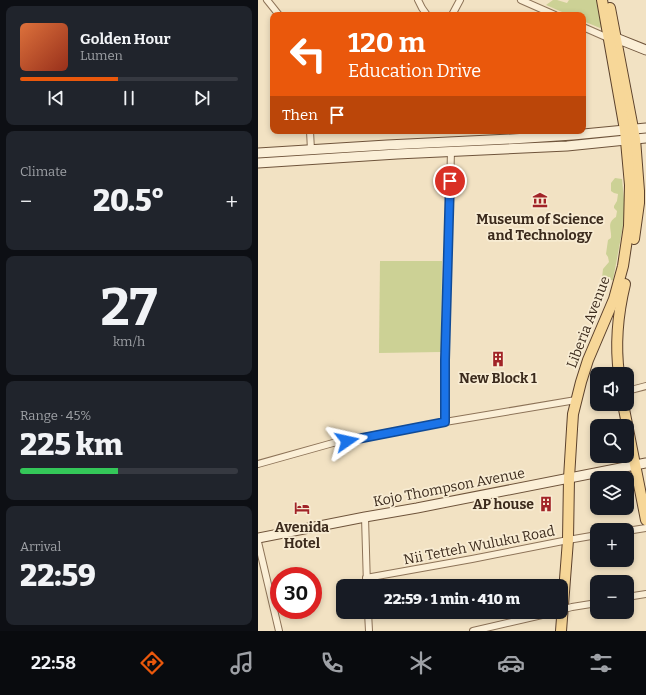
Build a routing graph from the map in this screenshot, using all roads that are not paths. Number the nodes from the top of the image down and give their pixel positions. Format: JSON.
{"nodes":[{"id":1,"x":267,"y":0,"type":"edge"},
{"id":2,"x":418,"y":0,"type":"edge"},
{"id":3,"x":460,"y":0,"type":"edge"},
{"id":4,"x":521,"y":0,"type":"edge"},
{"id":5,"x":602,"y":0,"type":"edge"},
{"id":6,"x":608,"y":0,"type":"edge"},
{"id":7,"x":277,"y":12,"type":"edge"},
{"id":8,"x":425,"y":12,"type":"edge"},
{"id":9,"x":454,"y":12,"type":"edge"},
{"id":10,"x":548,"y":12,"type":"edge"},
{"id":11,"x":586,"y":28,"type":"edge"},
{"id":12,"x":612,"y":38,"type":"junction"},
{"id":13,"x":636,"y":46,"type":"junction"},
{"id":14,"x":646,"y":50,"type":"edge"},
{"id":15,"x":619,"y":54,"type":"junction"},
{"id":16,"x":646,"y":128,"type":"edge"},
{"id":17,"x":630,"y":129,"type":"junction"},
{"id":18,"x":586,"y":133,"type":"edge"},
{"id":19,"x":310,"y":134,"type":"edge"},
{"id":20,"x":571,"y":134,"type":"edge"},
{"id":21,"x":646,"y":138,"type":"edge"},
{"id":22,"x":631,"y":140,"type":"junction"},
{"id":23,"x":311,"y":150,"type":"junction"},
{"id":24,"x":451,"y":152,"type":"junction"},
{"id":25,"x":258,"y":153,"type":"edge"},
{"id":26,"x":258,"y":163,"type":"edge"},
{"id":27,"x":614,"y":314,"type":"junction"},
{"id":28,"x":619,"y":367,"type":"edge"},
{"id":29,"x":646,"y":386,"type":"edge"},
{"id":30,"x":634,"y":389,"type":"edge"},
{"id":31,"x":576,"y":400,"type":"junction"},
{"id":32,"x":624,"y":411,"type":"edge"},
{"id":33,"x":445,"y":422,"type":"junction"},
{"id":34,"x":646,"y":463,"type":"edge"},
{"id":35,"x":258,"y":464,"type":"edge"},
{"id":36,"x":635,"y":465,"type":"junction"},
{"id":37,"x":569,"y":478,"type":"junction"},
{"id":38,"x":365,"y":517,"type":"junction"},
{"id":39,"x":646,"y":520,"type":"edge"},
{"id":40,"x":646,"y":528,"type":"edge"},
{"id":41,"x":634,"y":530,"type":"edge"},
{"id":42,"x":590,"y":536,"type":"edge"},
{"id":43,"x":258,"y":538,"type":"edge"},
{"id":44,"x":568,"y":540,"type":"junction"},
{"id":45,"x":258,"y":542,"type":"edge"},
{"id":46,"x":366,"y":578,"type":"joint"},
{"id":47,"x":563,"y":579,"type":"edge"},
{"id":48,"x":646,"y":594,"type":"edge"},
{"id":49,"x":634,"y":596,"type":"edge"},
{"id":50,"x":590,"y":604,"type":"edge"},
{"id":51,"x":568,"y":609,"type":"edge"},
{"id":52,"x":368,"y":619,"type":"edge"},
{"id":53,"x":525,"y":619,"type":"edge"},
{"id":54,"x":560,"y":619,"type":"edge"},
{"id":55,"x":279,"y":631,"type":"edge"},
{"id":56,"x":369,"y":631,"type":"edge"},
{"id":57,"x":473,"y":631,"type":"edge"},
{"id":58,"x":561,"y":631,"type":"edge"}],
"edges":[{"from":1,"to":7,"type":"street"},
{"from":2,"to":8,"type":"street"},
{"from":3,"to":9,"type":"street"},
{"from":4,"to":10,"type":"street"},
{"from":5,"to":12,"type":"main road","name":"Liberia Avenue"},
{"from":6,"to":12,"type":"main road","name":"Liberia Avenue"},
{"from":11,"to":12,"type":"street"},
{"from":12,"to":13,"type":"main road"},
{"from":12,"to":15,"type":"main road","name":"Liberia Avenue"},
{"from":12,"to":17,"type":"main road","name":"Liberia Avenue"},
{"from":13,"to":14,"type":"main road"},
{"from":13,"to":15,"type":"main road"},
{"from":15,"to":17,"type":"main road","name":"Liberia Avenue"},
{"from":16,"to":17,"type":"main road"},
{"from":17,"to":18,"type":"main road"},
{"from":17,"to":22,"type":"main road","name":"Liberia Avenue"},
{"from":19,"to":23,"type":"street"},
{"from":20,"to":23,"type":"main road"},
{"from":21,"to":22,"type":"main road"},
{"from":22,"to":24,"type":"main road"},
{"from":22,"to":27,"type":"main road","name":"Liberia Avenue"},
{"from":23,"to":25,"type":"main road"},
{"from":24,"to":26,"type":"main road"},
{"from":24,"to":33,"type":"street"},
{"from":27,"to":28,"type":"main road"},
{"from":27,"to":31,"type":"main road","name":"Liberia Avenue"},
{"from":29,"to":30,"type":"street"},
{"from":31,"to":33,"type":"street"},
{"from":31,"to":37,"type":"main road","name":"Liberia Avenue"},
{"from":32,"to":36,"type":"main road"},
{"from":33,"to":35,"type":"street"},
{"from":34,"to":36,"type":"main road","name":"Kojo Thompson Avenue"},
{"from":36,"to":37,"type":"main road","name":"Kojo Thompson Avenue"},
{"from":36,"to":39,"type":"main road"},
{"from":37,"to":38,"type":"main road","name":"Kojo Thompson Avenue"},
{"from":37,"to":44,"type":"main road","name":"Liberia Avenue"},
{"from":38,"to":43,"type":"main road","name":"Kojo Thompson Avenue"},
{"from":38,"to":46,"type":"street"},
{"from":40,"to":41,"type":"street"},
{"from":42,"to":44,"type":"street","name":"Nii Tetteh Wuluku Road"},
{"from":44,"to":46,"type":"street","name":"Nii Tetteh Wuluku Road"},
{"from":44,"to":47,"type":"main road","name":"Liberia Avenue"},
{"from":45,"to":55,"type":"street"},
{"from":48,"to":49,"type":"street"},
{"from":50,"to":51,"type":"street"},
{"from":52,"to":56,"type":"street"},
{"from":53,"to":57,"type":"street"},
{"from":54,"to":58,"type":"main road","name":"Liberia Avenue"}]}
